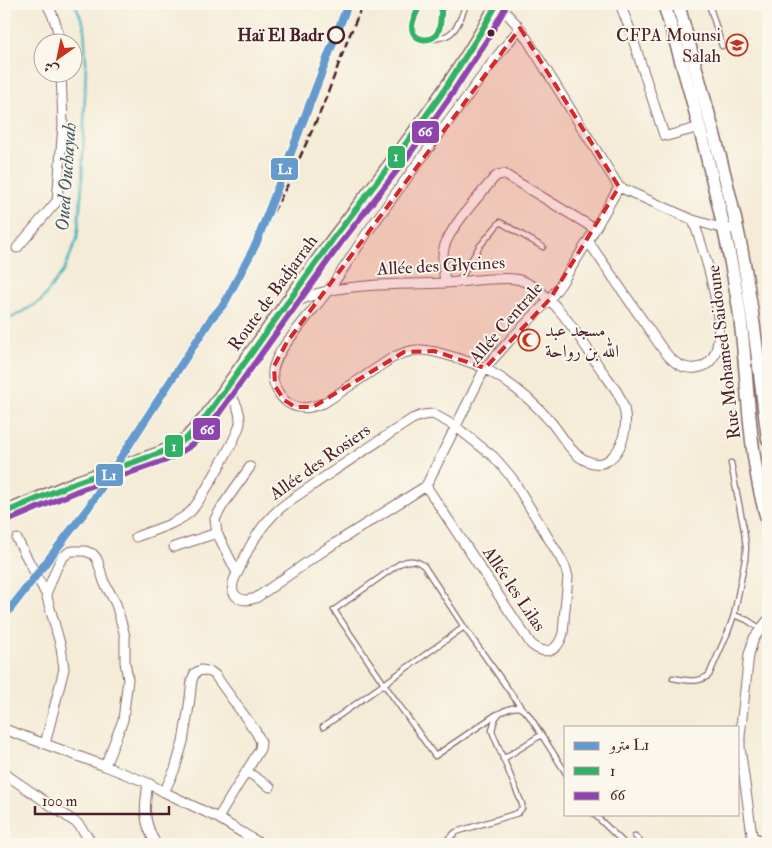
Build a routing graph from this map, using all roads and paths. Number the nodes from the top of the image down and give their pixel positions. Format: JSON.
{"nodes":[{"id":1,"x":47,"y":4,"type":"edge"},
{"id":2,"x":420,"y":4,"type":"edge"},
{"id":3,"x":442,"y":4,"type":"edge"},
{"id":4,"x":466,"y":4,"type":"edge"},
{"id":5,"x":498,"y":4,"type":"edge"},
{"id":6,"x":620,"y":4,"type":"edge"},
{"id":7,"x":664,"y":4,"type":"edge"},
{"id":8,"x":678,"y":4,"type":"edge"},
{"id":9,"x":709,"y":4,"type":"edge"},
{"id":10,"x":520,"y":28,"type":"junction"},
{"id":11,"x":57,"y":32,"type":"edge"},
{"id":12,"x":430,"y":39,"type":"junction"},
{"id":13,"x":722,"y":46,"type":"dead end"},
{"id":14,"x":61,"y":82,"type":"edge"},
{"id":15,"x":700,"y":127,"type":"junction"},
{"id":16,"x":619,"y":187,"type":"junction"},
{"id":17,"x":692,"y":220,"type":"junction"},
{"id":18,"x":730,"y":228,"type":"junction"},
{"id":19,"x":595,"y":229,"type":"junction"},
{"id":20,"x":588,"y":242,"type":"junction"},
{"id":21,"x":543,"y":247,"type":"dead end"},
{"id":22,"x":17,"y":248,"type":"dead end"},
{"id":23,"x":459,"y":282,"type":"junction"},
{"id":24,"x":445,"y":283,"type":"junction"},
{"id":25,"x":327,"y":291,"type":"junction"},
{"id":26,"x":550,"y":299,"type":"junction"},
{"id":27,"x":284,"y":308,"type":"junction"},
{"id":28,"x":485,"y":368,"type":"junction"},
{"id":29,"x":227,"y":387,"type":"junction"},
{"id":30,"x":455,"y":426,"type":"junction"},
{"id":31,"x":768,"y":439,"type":"edge"},
{"id":32,"x":731,"y":463,"type":"dead end"},
{"id":33,"x":250,"y":467,"type":"dead end"},
{"id":34,"x":426,"y":486,"type":"junction"},
{"id":35,"x":4,"y":513,"type":"edge"},
{"id":36,"x":768,"y":522,"type":"edge"},
{"id":37,"x":217,"y":533,"type":"junction"},
{"id":38,"x":136,"y":537,"type":"dead end"},
{"id":39,"x":17,"y":539,"type":"dead end"},
{"id":40,"x":174,"y":547,"type":"dead end"},
{"id":41,"x":237,"y":573,"type":"junction"},
{"id":42,"x":46,"y":594,"type":"junction"},
{"id":43,"x":734,"y":615,"type":"junction"},
{"id":44,"x":766,"y":624,"type":"edge"},
{"id":45,"x":464,"y":627,"type":"junction"},
{"id":46,"x":673,"y":678,"type":"dead end"},
{"id":47,"x":384,"y":684,"type":"junction"},
{"id":48,"x":524,"y":710,"type":"junction"},
{"id":49,"x":498,"y":714,"type":"junction"},
{"id":50,"x":323,"y":727,"type":"dead end"},
{"id":51,"x":4,"y":729,"type":"edge"},
{"id":52,"x":541,"y":735,"type":"junction"},
{"id":53,"x":45,"y":744,"type":"junction"},
{"id":54,"x":503,"y":758,"type":"junction"},
{"id":55,"x":104,"y":766,"type":"junction"},
{"id":56,"x":564,"y":770,"type":"edge"},
{"id":57,"x":246,"y":771,"type":"junction"},
{"id":58,"x":4,"y":772,"type":"edge"},
{"id":59,"x":148,"y":783,"type":"junction"},
{"id":60,"x":270,"y":787,"type":"dead end"},
{"id":61,"x":164,"y":792,"type":"junction"},
{"id":62,"x":596,"y":816,"type":"edge"},
{"id":63,"x":218,"y":818,"type":"junction"},
{"id":64,"x":635,"y":836,"type":"dead end"},
{"id":65,"x":768,"y":839,"type":"edge"},
{"id":66,"x":752,"y":840,"type":"edge"},
{"id":67,"x":93,"y":844,"type":"edge"},
{"id":68,"x":156,"y":844,"type":"edge"},
{"id":69,"x":261,"y":844,"type":"edge"},
{"id":70,"x":443,"y":844,"type":"edge"},
{"id":71,"x":626,"y":844,"type":"edge"},
{"id":72,"x":642,"y":844,"type":"edge"}],
"edges":[{"from":1,"to":11,"type":"street"},
{"from":2,"to":12,"type":"lane"},
{"from":3,"to":12,"type":"lane"},
{"from":4,"to":12,"type":"lane"},
{"from":5,"to":10,"type":"street"},
{"from":5,"to":27,"type":"main road","name":"Route de Badjarrah"},
{"from":6,"to":15,"type":"street"},
{"from":7,"to":15,"type":"main road","name":"Rue Mohamed Saidoune"},
{"from":8,"to":18,"type":"main road","name":"Rue Mohamed Saidoune"},
{"from":9,"to":13,"type":"lane"},
{"from":10,"to":16,"type":"street"},
{"from":10,"to":25,"type":"street"},
{"from":14,"to":22,"type":"street"},
{"from":15,"to":18,"type":"main road","name":"Rue Mohamed Saidoune"},
{"from":16,"to":17,"type":"street"},
{"from":16,"to":19,"type":"street","name":"Allée Centrale"},
{"from":17,"to":18,"type":"street"},
{"from":17,"to":20,"type":"street"},
{"from":18,"to":31,"type":"main road","name":"Rue Mohamed Saidoune"},
{"from":18,"to":36,"type":"main road","name":"Rue Mohamed Saidoune"},
{"from":19,"to":20,"type":"street","name":"Allée Centrale"},
{"from":19,"to":24,"type":"street"},
{"from":20,"to":26,"type":"street","name":"Allée Centrale"},
{"from":21,"to":23,"type":"lane"},
{"from":23,"to":24,"type":"street","name":"Allée des Glycines"},
{"from":23,"to":26,"type":"street","name":"Allée des Glycines"},
{"from":24,"to":25,"type":"street","name":"Allée des Glycines"},
{"from":25,"to":27,"type":"street","name":"Allée des Glycines"},
{"from":25,"to":28,"type":"street","name":"Allée des Glycines"},
{"from":26,"to":28,"type":"street","name":"Allée Centrale"},
{"from":26,"to":28,"type":"street","name":"Allée des Glycines"},
{"from":27,"to":29,"type":"main road","name":"Route de Badjarrah"},
{"from":28,"to":30,"type":"street","name":"Allée Centrale"},
{"from":29,"to":35,"type":"main road","name":"Route de Badjarrah"},
{"from":29,"to":38,"type":"street"},
{"from":30,"to":34,"type":"street","name":"Allée Centrale"},
{"from":30,"to":34,"type":"street","name":"Allée les Lilas"},
{"from":30,"to":41,"type":"street","name":"Allée des Rosiers"},
{"from":32,"to":43,"type":"lane"},
{"from":33,"to":37,"type":"street"},
{"from":34,"to":41,"type":"street","name":"Allée des Rosiers"},
{"from":37,"to":40,"type":"street"},
{"from":37,"to":41,"type":"street"},
{"from":39,"to":42,"type":"street"},
{"from":42,"to":53,"type":"street"},
{"from":42,"to":55,"type":"street"},
{"from":43,"to":44,"type":"lane"},
{"from":43,"to":46,"type":"lane"},
{"from":44,"to":66,"type":"street"},
{"from":45,"to":47,"type":"lane"},
{"from":45,"to":47,"type":"lane"},
{"from":45,"to":48,"type":"lane"},
{"from":47,"to":49,"type":"lane"},
{"from":47,"to":50,"type":"lane"},
{"from":48,"to":49,"type":"lane"},
{"from":48,"to":52,"type":"lane"},
{"from":49,"to":54,"type":"lane"},
{"from":51,"to":53,"type":"street"},
{"from":52,"to":54,"type":"lane"},
{"from":52,"to":56,"type":"lane"},
{"from":53,"to":55,"type":"street"},
{"from":54,"to":70,"type":"lane"},
{"from":55,"to":59,"type":"street"},
{"from":57,"to":60,"type":"street"},
{"from":57,"to":61,"type":"street"},
{"from":57,"to":63,"type":"street"},
{"from":58,"to":67,"type":"street"},
{"from":59,"to":61,"type":"street"},
{"from":59,"to":68,"type":"street"},
{"from":61,"to":63,"type":"street"},
{"from":62,"to":71,"type":"lane"},
{"from":63,"to":69,"type":"street"},
{"from":64,"to":72,"type":"lane"},
{"from":65,"to":66,"type":"lane"}]}
